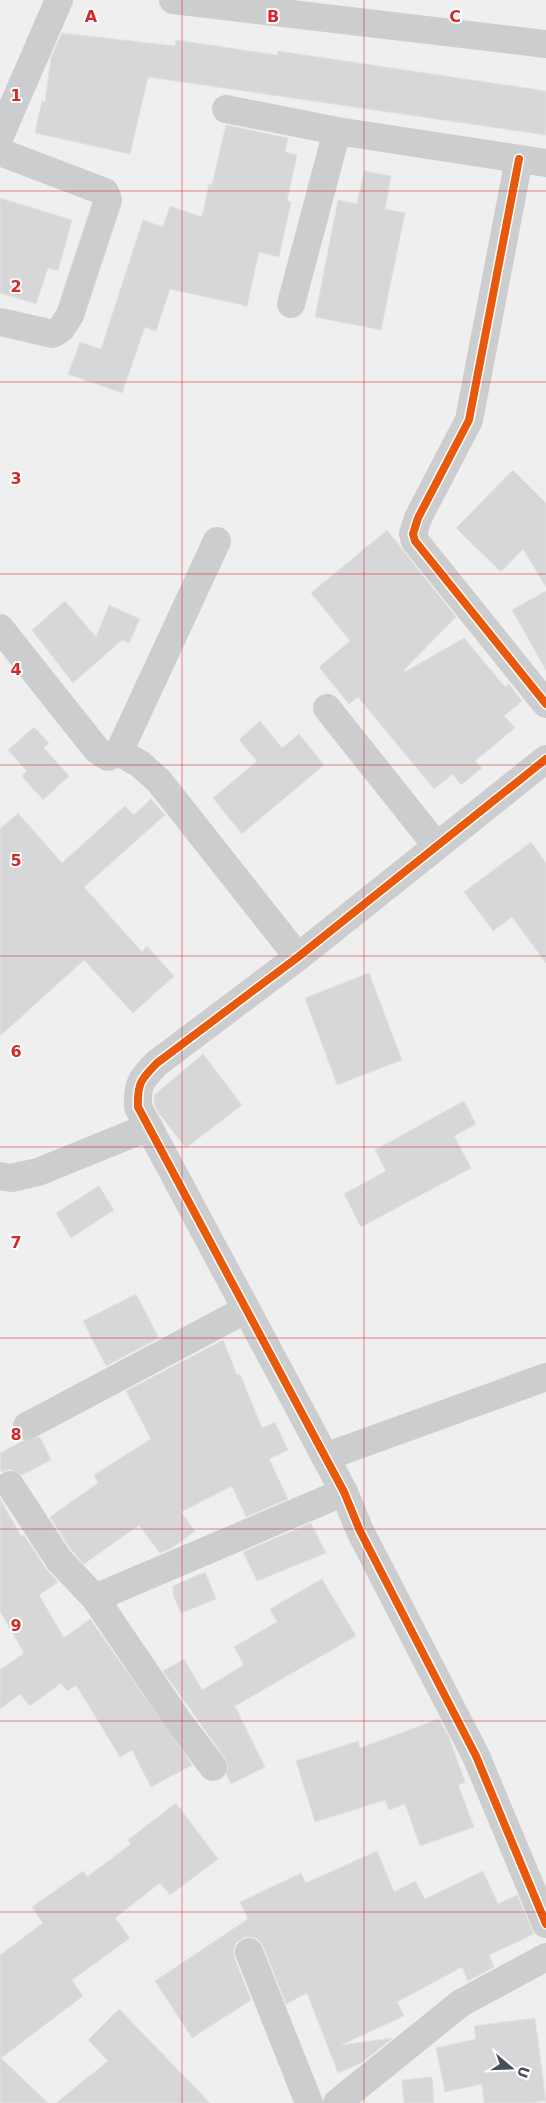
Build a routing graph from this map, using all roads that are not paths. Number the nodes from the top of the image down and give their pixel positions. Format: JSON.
{"nodes":[{"id":1,"x":59,"y":0,"type":"edge"},
{"id":2,"x":172,"y":0,"type":"edge"},
{"id":3,"x":546,"y":44,"type":"edge"},
{"id":4,"x":226,"y":109,"type":"dead end"},
{"id":5,"x":337,"y":131,"type":"junction"},
{"id":6,"x":0,"y":136,"type":"edge"},
{"id":7,"x":0,"y":152,"type":"edge"},
{"id":8,"x":519,"y":159,"type":"junction"},
{"id":9,"x":546,"y":163,"type":"edge"},
{"id":10,"x":291,"y":304,"type":"dead end"},
{"id":11,"x":0,"y":322,"type":"edge"},
{"id":12,"x":217,"y":541,"type":"dead end"},
{"id":13,"x":0,"y":628,"type":"edge"},
{"id":14,"x":546,"y":704,"type":"edge"},
{"id":15,"x":327,"y":708,"type":"dead end"},
{"id":16,"x":119,"y":752,"type":"junction"},
{"id":17,"x":546,"y":759,"type":"edge"},
{"id":18,"x":436,"y":845,"type":"junction"},
{"id":19,"x":298,"y":956,"type":"junction"},
{"id":20,"x":149,"y":1127,"type":"junction"},
{"id":21,"x":0,"y":1176,"type":"edge"},
{"id":22,"x":245,"y":1310,"type":"junction"},
{"id":23,"x":546,"y":1377,"type":"edge"},
{"id":24,"x":27,"y":1426,"type":"dead end"},
{"id":25,"x":325,"y":1457,"type":"junction"},
{"id":26,"x":10,"y":1485,"type":"dead end"},
{"id":27,"x":344,"y":1492,"type":"junction"},
{"id":28,"x":95,"y":1598,"type":"junction"},
{"id":29,"x":213,"y":1767,"type":"dead end"},
{"id":30,"x":546,"y":1924,"type":"edge"},
{"id":31,"x":249,"y":1952,"type":"dead end"},
{"id":32,"x":546,"y":1958,"type":"edge"},
{"id":33,"x":309,"y":2103,"type":"edge"},
{"id":34,"x":337,"y":2103,"type":"edge"}],
"edges":[{"from":1,"to":6,"type":"street"},
{"from":2,"to":3,"type":"street"},
{"from":4,"to":5,"type":"street"},
{"from":5,"to":8,"type":"street"},
{"from":5,"to":10,"type":"street"},
{"from":7,"to":11,"type":"street"},
{"from":8,"to":9,"type":"street"},
{"from":8,"to":14,"type":"street"},
{"from":12,"to":16,"type":"street"},
{"from":13,"to":16,"type":"street"},
{"from":15,"to":18,"type":"street"},
{"from":16,"to":19,"type":"street"},
{"from":17,"to":18,"type":"street"},
{"from":18,"to":19,"type":"street"},
{"from":19,"to":20,"type":"street"},
{"from":20,"to":21,"type":"street"},
{"from":20,"to":22,"type":"street"},
{"from":22,"to":24,"type":"street"},
{"from":22,"to":25,"type":"street"},
{"from":23,"to":25,"type":"street"},
{"from":25,"to":27,"type":"street"},
{"from":26,"to":28,"type":"street"},
{"from":27,"to":28,"type":"street"},
{"from":27,"to":30,"type":"street"},
{"from":28,"to":29,"type":"street"},
{"from":31,"to":33,"type":"street"},
{"from":32,"to":34,"type":"street"}]}
